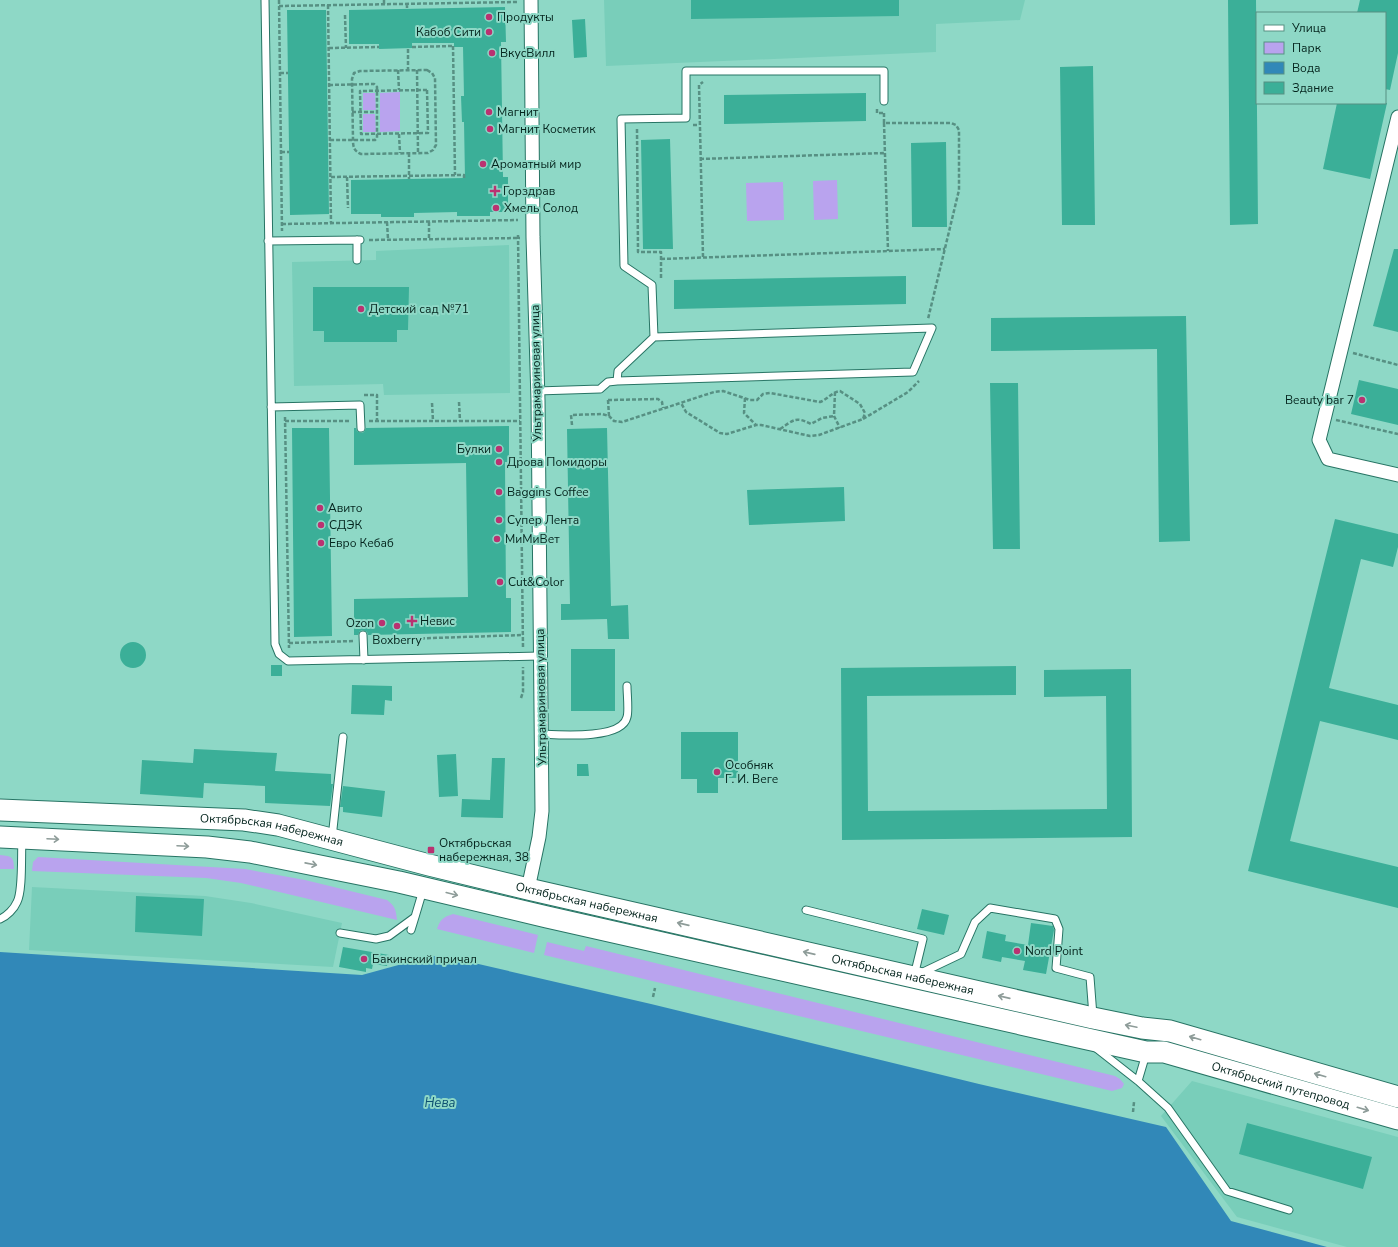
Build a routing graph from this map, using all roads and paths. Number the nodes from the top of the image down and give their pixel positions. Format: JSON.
{"nodes":[{"id":1,"x":265,"y":0,"type":"edge"},
{"id":2,"x":279,"y":0,"type":"edge"},
{"id":3,"x":384,"y":0,"type":"edge"},
{"id":4,"x":531,"y":0,"type":"edge"},
{"id":5,"x":517,"y":1,"type":"edge"},
{"id":6,"x":431,"y":2,"type":"edge"},
{"id":7,"x":473,"y":2,"type":"edge"},
{"id":8,"x":462,"y":3,"type":"junction"},
{"id":9,"x":384,"y":4,"type":"junction"},
{"id":10,"x":407,"y":4,"type":"junction"},
{"id":11,"x":328,"y":5,"type":"junction"},
{"id":12,"x":279,"y":6,"type":"junction"},
{"id":13,"x":462,"y":8,"type":"dead end"},
{"id":14,"x":407,"y":9,"type":"dead end"},
{"id":15,"x":345,"y":15,"type":"dead end"},
{"id":16,"x":379,"y":47,"type":"dead end"},
{"id":17,"x":412,"y":47,"type":"dead end"},
{"id":18,"x":329,"y":48,"type":"junction"},
{"id":19,"x":346,"y":48,"type":"junction"},
{"id":20,"x":408,"y":48,"type":"dead end"},
{"id":21,"x":398,"y":70,"type":"junction"},
{"id":22,"x":408,"y":70,"type":"junction"},
{"id":23,"x":417,"y":70,"type":"junction"},
{"id":24,"x":704,"y":80,"type":"dead end"},
{"id":25,"x":352,"y":84,"type":"junction"},
{"id":26,"x":329,"y":85,"type":"junction"},
{"id":27,"x":377,"y":90,"type":"junction"},
{"id":28,"x":399,"y":90,"type":"junction"},
{"id":29,"x":417,"y":90,"type":"junction"},
{"id":30,"x":884,"y":101,"type":"joint"},
{"id":31,"x":877,"y":106,"type":"dead end"},
{"id":32,"x":352,"y":112,"type":"junction"},
{"id":33,"x":361,"y":112,"type":"junction"},
{"id":34,"x":378,"y":112,"type":"junction"},
{"id":35,"x":884,"y":113,"type":"junction"},
{"id":36,"x":1398,"y":117,"type":"edge"},
{"id":37,"x":884,"y":123,"type":"junction"},
{"id":38,"x":692,"y":125,"type":"dead end"},
{"id":39,"x":699,"y":125,"type":"junction"},
{"id":40,"x":641,"y":127,"type":"dead end"},
{"id":41,"x":418,"y":133,"type":"junction"},
{"id":42,"x":378,"y":134,"type":"junction"},
{"id":43,"x":399,"y":134,"type":"junction"},
{"id":44,"x":330,"y":140,"type":"junction"},
{"id":45,"x":353,"y":140,"type":"junction"},
{"id":46,"x":409,"y":153,"type":"junction"},
{"id":47,"x":418,"y":153,"type":"junction"},
{"id":48,"x":885,"y":153,"type":"junction"},
{"id":49,"x":400,"y":154,"type":"junction"},
{"id":50,"x":700,"y":159,"type":"junction"},
{"id":51,"x":455,"y":175,"type":"junction"},
{"id":52,"x":331,"y":176,"type":"junction"},
{"id":53,"x":347,"y":176,"type":"junction"},
{"id":54,"x":409,"y":177,"type":"junction"},
{"id":55,"x":464,"y":178,"type":"dead end"},
{"id":56,"x":348,"y":208,"type":"dead end"},
{"id":57,"x":518,"y":212,"type":"dead end"},
{"id":58,"x":464,"y":216,"type":"dead end"},
{"id":59,"x":410,"y":217,"type":"dead end"},
{"id":60,"x":518,"y":220,"type":"junction"},
{"id":61,"x":464,"y":221,"type":"junction"},
{"id":62,"x":388,"y":222,"type":"junction"},
{"id":63,"x":410,"y":222,"type":"junction"},
{"id":64,"x":429,"y":222,"type":"junction"},
{"id":65,"x":331,"y":223,"type":"junction"},
{"id":66,"x":282,"y":224,"type":"junction"},
{"id":67,"x":518,"y":226,"type":"dead end"},
{"id":68,"x":518,"y":232,"type":"dead end"},
{"id":69,"x":533,"y":237,"type":"junction"},
{"id":70,"x":518,"y":238,"type":"junction"},
{"id":71,"x":388,"y":239,"type":"junction"},
{"id":72,"x":429,"y":239,"type":"junction"},
{"id":73,"x":358,"y":240,"type":"junction"},
{"id":74,"x":268,"y":241,"type":"junction"},
{"id":75,"x":282,"y":241,"type":"junction"},
{"id":76,"x":945,"y":249,"type":"junction"},
{"id":77,"x":888,"y":251,"type":"junction"},
{"id":78,"x":703,"y":257,"type":"junction"},
{"id":79,"x":661,"y":259,"type":"junction"},
{"id":80,"x":357,"y":260,"type":"dead end"},
{"id":81,"x":661,"y":281,"type":"dead end"},
{"id":82,"x":934,"y":321,"type":"dead end"},
{"id":83,"x":654,"y":337,"type":"junction"},
{"id":84,"x":514,"y":344,"type":"dead end"},
{"id":85,"x":519,"y":344,"type":"junction"},
{"id":86,"x":526,"y":344,"type":"dead end"},
{"id":87,"x":1350,"y":352,"type":"dead end"},
{"id":88,"x":1398,"y":365,"type":"edge"},
{"id":89,"x":924,"y":376,"type":"dead end"},
{"id":90,"x":618,"y":381,"type":"junction"},
{"id":91,"x":608,"y":382,"type":"junction"},
{"id":92,"x":537,"y":391,"type":"junction"},
{"id":93,"x":835,"y":392,"type":"junction"},
{"id":94,"x":362,"y":395,"type":"dead end"},
{"id":95,"x":745,"y":398,"type":"junction"},
{"id":96,"x":608,"y":400,"type":"junction"},
{"id":97,"x":459,"y":402,"type":"dead end"},
{"id":98,"x":432,"y":403,"type":"dead end"},
{"id":99,"x":680,"y":403,"type":"junction"},
{"id":100,"x":271,"y":407,"type":"junction"},
{"id":101,"x":285,"y":407,"type":"junction"},
{"id":102,"x":663,"y":408,"type":"junction"},
{"id":103,"x":609,"y":416,"type":"junction"},
{"id":104,"x":834,"y":416,"type":"junction"},
{"id":105,"x":864,"y":419,"type":"junction"},
{"id":106,"x":1332,"y":419,"type":"dead end"},
{"id":107,"x":285,"y":421,"type":"junction"},
{"id":108,"x":377,"y":421,"type":"junction"},
{"id":109,"x":432,"y":421,"type":"junction"},
{"id":110,"x":460,"y":421,"type":"junction"},
{"id":111,"x":520,"y":421,"type":"junction"},
{"id":112,"x":756,"y":424,"type":"junction"},
{"id":113,"x":361,"y":425,"type":"junction"},
{"id":114,"x":572,"y":425,"type":"dead end"},
{"id":115,"x":840,"y":428,"type":"junction"},
{"id":116,"x":780,"y":429,"type":"junction"},
{"id":117,"x":1398,"y":434,"type":"edge"},
{"id":118,"x":1398,"y":476,"type":"edge"},
{"id":119,"x":523,"y":635,"type":"junction"},
{"id":120,"x":363,"y":638,"type":"junction"},
{"id":121,"x":289,"y":643,"type":"junction"},
{"id":122,"x":523,"y":656,"type":"junction"},
{"id":123,"x":540,"y":656,"type":"junction"},
{"id":124,"x":364,"y":660,"type":"junction"},
{"id":125,"x":288,"y":661,"type":"junction"},
{"id":126,"x":627,"y":686,"type":"dead end"},
{"id":127,"x":521,"y":698,"type":"dead end"},
{"id":128,"x":541,"y":734,"type":"junction"},
{"id":129,"x":344,"y":737,"type":"dead end"},
{"id":130,"x":0,"y":810,"type":"edge"},
{"id":131,"x":0,"y":837,"type":"edge"},
{"id":132,"x":22,"y":838,"type":"junction"},
{"id":133,"x":331,"y":840,"type":"junction"},
{"id":134,"x":423,"y":887,"type":"junction"},
{"id":135,"x":528,"y":889,"type":"junction"},
{"id":136,"x":806,"y":910,"type":"dead end"},
{"id":137,"x":415,"y":918,"type":"junction"},
{"id":138,"x":0,"y":920,"type":"edge"},
{"id":139,"x":411,"y":930,"type":"dead end"},
{"id":140,"x":340,"y":933,"type":"dead end"},
{"id":141,"x":914,"y":976,"type":"junction"},
{"id":142,"x":655,"y":988,"type":"dead end"},
{"id":143,"x":653,"y":996,"type":"dead end"},
{"id":144,"x":1093,"y":1018,"type":"junction"},
{"id":145,"x":1170,"y":1031,"type":"joint"},
{"id":146,"x":1084,"y":1038,"type":"junction"},
{"id":147,"x":1155,"y":1052,"type":"junction"},
{"id":148,"x":1138,"y":1081,"type":"junction"},
{"id":149,"x":1398,"y":1097,"type":"edge"},
{"id":150,"x":1134,"y":1102,"type":"dead end"},
{"id":151,"x":1133,"y":1112,"type":"dead end"},
{"id":152,"x":1398,"y":1119,"type":"edge"},
{"id":153,"x":1289,"y":1210,"type":"dead end"}],
"edges":[{"from":1,"to":74,"type":"lane"},
{"from":2,"to":12,"type":"path"},
{"from":3,"to":9,"type":"path"},
{"from":4,"to":69,"type":"street","name":"Ультрамариновая улица"},
{"from":5,"to":7,"type":"path"},
{"from":6,"to":8,"type":"path"},
{"from":6,"to":10,"type":"path"},
{"from":7,"to":8,"type":"path"},
{"from":8,"to":13,"type":"path"},
{"from":9,"to":10,"type":"path"},
{"from":9,"to":11,"type":"path"},
{"from":10,"to":14,"type":"path"},
{"from":11,"to":12,"type":"path"},
{"from":11,"to":18,"type":"path"},
{"from":12,"to":66,"type":"path"},
{"from":15,"to":19,"type":"path"},
{"from":16,"to":19,"type":"path"},
{"from":17,"to":51,"type":"path"},
{"from":18,"to":19,"type":"path"},
{"from":18,"to":26,"type":"path"},
{"from":20,"to":22,"type":"path"},
{"from":21,"to":22,"type":"path"},
{"from":21,"to":25,"type":"path"},
{"from":21,"to":28,"type":"path"},
{"from":22,"to":23,"type":"path"},
{"from":23,"to":29,"type":"path"},
{"from":23,"to":47,"type":"path"},
{"from":24,"to":39,"type":"path"},
{"from":25,"to":26,"type":"path"},
{"from":25,"to":27,"type":"path"},
{"from":25,"to":32,"type":"path"},
{"from":26,"to":44,"type":"path"},
{"from":27,"to":28,"type":"path"},
{"from":27,"to":33,"type":"path"},
{"from":27,"to":34,"type":"path"},
{"from":28,"to":29,"type":"path"},
{"from":29,"to":41,"type":"path"},
{"from":29,"to":41,"type":"path"},
{"from":30,"to":35,"type":"path"},
{"from":30,"to":83,"type":"lane"},
{"from":31,"to":35,"type":"path"},
{"from":32,"to":33,"type":"path"},
{"from":32,"to":45,"type":"path"},
{"from":33,"to":34,"type":"path"},
{"from":33,"to":42,"type":"path"},
{"from":34,"to":42,"type":"path"},
{"from":35,"to":37,"type":"path"},
{"from":36,"to":118,"type":"street"},
{"from":37,"to":48,"type":"path"},
{"from":37,"to":76,"type":"path"},
{"from":38,"to":39,"type":"path"},
{"from":39,"to":50,"type":"path"},
{"from":40,"to":79,"type":"path"},
{"from":41,"to":43,"type":"path"},
{"from":41,"to":47,"type":"path"},
{"from":42,"to":43,"type":"path"},
{"from":42,"to":45,"type":"path"},
{"from":43,"to":49,"type":"path"},
{"from":44,"to":45,"type":"path"},
{"from":44,"to":52,"type":"path"},
{"from":45,"to":49,"type":"path"},
{"from":46,"to":47,"type":"path"},
{"from":46,"to":49,"type":"path"},
{"from":46,"to":54,"type":"path"},
{"from":48,"to":50,"type":"path"},
{"from":48,"to":77,"type":"path"},
{"from":50,"to":78,"type":"path"},
{"from":51,"to":54,"type":"path"},
{"from":51,"to":55,"type":"path"},
{"from":52,"to":53,"type":"path"},
{"from":52,"to":65,"type":"path"},
{"from":53,"to":54,"type":"path"},
{"from":53,"to":56,"type":"path"},
{"from":57,"to":60,"type":"path"},
{"from":58,"to":61,"type":"path"},
{"from":59,"to":63,"type":"path"},
{"from":60,"to":61,"type":"path"},
{"from":60,"to":67,"type":"path"},
{"from":61,"to":64,"type":"path"},
{"from":62,"to":63,"type":"path"},
{"from":62,"to":65,"type":"path"},
{"from":62,"to":71,"type":"path"},
{"from":63,"to":64,"type":"path"},
{"from":64,"to":72,"type":"path"},
{"from":65,"to":66,"type":"path"},
{"from":66,"to":75,"type":"path"},
{"from":68,"to":70,"type":"path"},
{"from":69,"to":70,"type":"path"},
{"from":69,"to":92,"type":"street","name":"Ультрамариновая улица"},
{"from":70,"to":72,"type":"path"},
{"from":70,"to":85,"type":"path"},
{"from":71,"to":72,"type":"path"},
{"from":71,"to":73,"type":"path"},
{"from":73,"to":75,"type":"lane"},
{"from":73,"to":80,"type":"lane"},
{"from":74,"to":75,"type":"lane"},
{"from":74,"to":100,"type":"lane"},
{"from":76,"to":77,"type":"path"},
{"from":76,"to":82,"type":"path"},
{"from":77,"to":78,"type":"path"},
{"from":78,"to":79,"type":"path"},
{"from":79,"to":81,"type":"path"},
{"from":83,"to":90,"type":"lane"},
{"from":83,"to":90,"type":"lane"},
{"from":84,"to":85,"type":"path"},
{"from":85,"to":86,"type":"path"},
{"from":85,"to":111,"type":"path"},
{"from":87,"to":88,"type":"path"},
{"from":89,"to":105,"type":"path"},
{"from":90,"to":91,"type":"lane"},
{"from":91,"to":92,"type":"lane"},
{"from":91,"to":96,"type":"path"},
{"from":92,"to":123,"type":"street","name":"Ультрамариновая улица"},
{"from":93,"to":95,"type":"path"},
{"from":93,"to":104,"type":"path"},
{"from":93,"to":105,"type":"path"},
{"from":94,"to":108,"type":"path"},
{"from":95,"to":99,"type":"path"},
{"from":95,"to":112,"type":"path"},
{"from":96,"to":102,"type":"path"},
{"from":96,"to":103,"type":"path"},
{"from":97,"to":110,"type":"path"},
{"from":98,"to":109,"type":"path"},
{"from":99,"to":102,"type":"path"},
{"from":99,"to":112,"type":"path"},
{"from":100,"to":101,"type":"lane"},
{"from":100,"to":125,"type":"lane"},
{"from":101,"to":107,"type":"path"},
{"from":101,"to":113,"type":"lane"},
{"from":102,"to":103,"type":"path"},
{"from":103,"to":114,"type":"path"},
{"from":104,"to":115,"type":"path"},
{"from":104,"to":116,"type":"path"},
{"from":105,"to":115,"type":"path"},
{"from":106,"to":117,"type":"path"},
{"from":107,"to":113,"type":"path"},
{"from":107,"to":121,"type":"path"},
{"from":108,"to":109,"type":"path"},
{"from":108,"to":113,"type":"path"},
{"from":109,"to":110,"type":"path"},
{"from":110,"to":111,"type":"path"},
{"from":111,"to":119,"type":"path"},
{"from":112,"to":116,"type":"path"},
{"from":115,"to":116,"type":"path"},
{"from":119,"to":120,"type":"path"},
{"from":119,"to":122,"type":"path"},
{"from":120,"to":121,"type":"path"},
{"from":120,"to":124,"type":"lane"},
{"from":121,"to":125,"type":"path"},
{"from":122,"to":123,"type":"lane"},
{"from":122,"to":124,"type":"lane"},
{"from":122,"to":127,"type":"path"},
{"from":123,"to":128,"type":"street","name":"Ультрамариновая улица"},
{"from":124,"to":125,"type":"lane"},
{"from":126,"to":128,"type":"lane"},
{"from":128,"to":135,"type":"street","name":"Ультрамариновая улица"},
{"from":129,"to":133,"type":"lane"},
{"from":130,"to":133,"type":"main road","name":"Октябрьская набережная"},
{"from":131,"to":132,"type":"main road","name":"Октябрьская набережная"},
{"from":132,"to":134,"type":"main road","name":"Октябрьская набережная","one_way":true},
{"from":132,"to":138,"type":"lane"},
{"from":133,"to":135,"type":"main road","name":"Октябрьская набережная"},
{"from":134,"to":137,"type":"lane"},
{"from":134,"to":146,"type":"main road","name":"Октябрьская набережная","one_way":true},
{"from":141,"to":135,"type":"main road","name":"Октябрьская набережная","one_way":true},
{"from":136,"to":141,"type":"lane"},
{"from":137,"to":139,"type":"lane"},
{"from":137,"to":140,"type":"lane"},
{"from":144,"to":141,"type":"main road","name":"Октябрьская набережная","one_way":true},
{"from":141,"to":144,"type":"lane"},
{"from":142,"to":143,"type":"path"},
{"from":145,"to":144,"type":"main road","name":"Октябрьская набережная","one_way":true},
{"from":149,"to":145,"type":"main road","name":"Октябрьский путепровод","one_way":true},
{"from":146,"to":147,"type":"main road","name":"Октябрьская набережная"},
{"from":146,"to":148,"type":"lane"},
{"from":147,"to":148,"type":"lane"},
{"from":147,"to":152,"type":"main road","name":"Октябрьский путепровод","one_way":true},
{"from":148,"to":153,"type":"lane"},
{"from":150,"to":151,"type":"path"}]}
